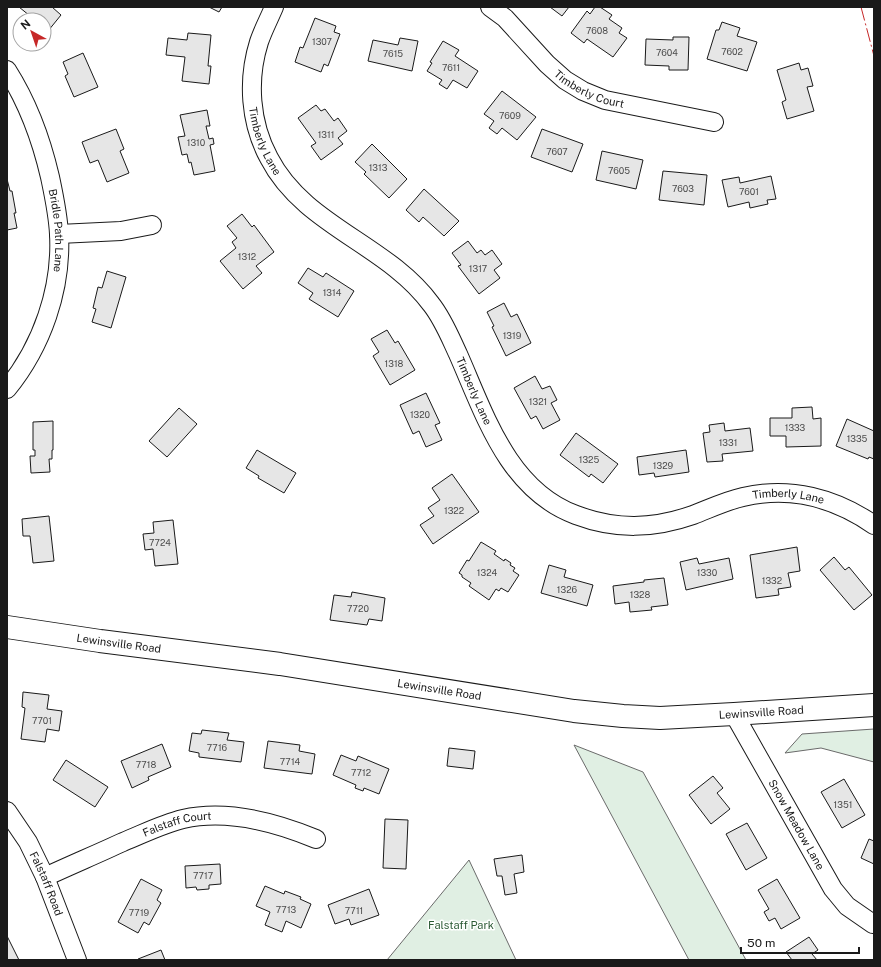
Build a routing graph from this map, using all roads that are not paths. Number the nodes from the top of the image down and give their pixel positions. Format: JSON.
{"nodes":[{"id":1,"x":274,"y":7,"type":"edge"},
{"id":2,"x":490,"y":7,"type":"edge"},
{"id":3,"x":7,"y":70,"type":"edge"},
{"id":4,"x":714,"y":122,"type":"dead end"},
{"id":5,"x":152,"y":225,"type":"dead end"},
{"id":6,"x":59,"y":234,"type":"junction"},
{"id":7,"x":7,"y":389,"type":"edge"},
{"id":8,"x":874,"y":525,"type":"edge"},
{"id":9,"x":7,"y":627,"type":"edge"},
{"id":10,"x":874,"y":705,"type":"edge"},
{"id":11,"x":734,"y":714,"type":"junction"},
{"id":12,"x":7,"y":811,"type":"edge"},
{"id":13,"x":316,"y":839,"type":"dead end"},
{"id":14,"x":45,"y":876,"type":"junction"},
{"id":15,"x":873,"y":924,"type":"dead end"},
{"id":16,"x":77,"y":960,"type":"edge"}],
"edges":[{"from":1,"to":8,"type":"street","name":"Timberly Lane"},
{"from":2,"to":4,"type":"street","name":"Timberly Court"},
{"from":3,"to":6,"type":"street","name":"Bridle Path Lane"},
{"from":5,"to":6,"type":"street"},
{"from":6,"to":7,"type":"street","name":"Bridle Path Lane"},
{"from":9,"to":11,"type":"main road","name":"Lewinsville Road"},
{"from":10,"to":11,"type":"main road","name":"Lewinsville Road"},
{"from":11,"to":15,"type":"street","name":"Snow Meadow Lane"},
{"from":12,"to":14,"type":"street","name":"Falstaff Road"},
{"from":13,"to":14,"type":"street","name":"Falstaff Court"},
{"from":14,"to":16,"type":"street","name":"Falstaff Road"}]}
